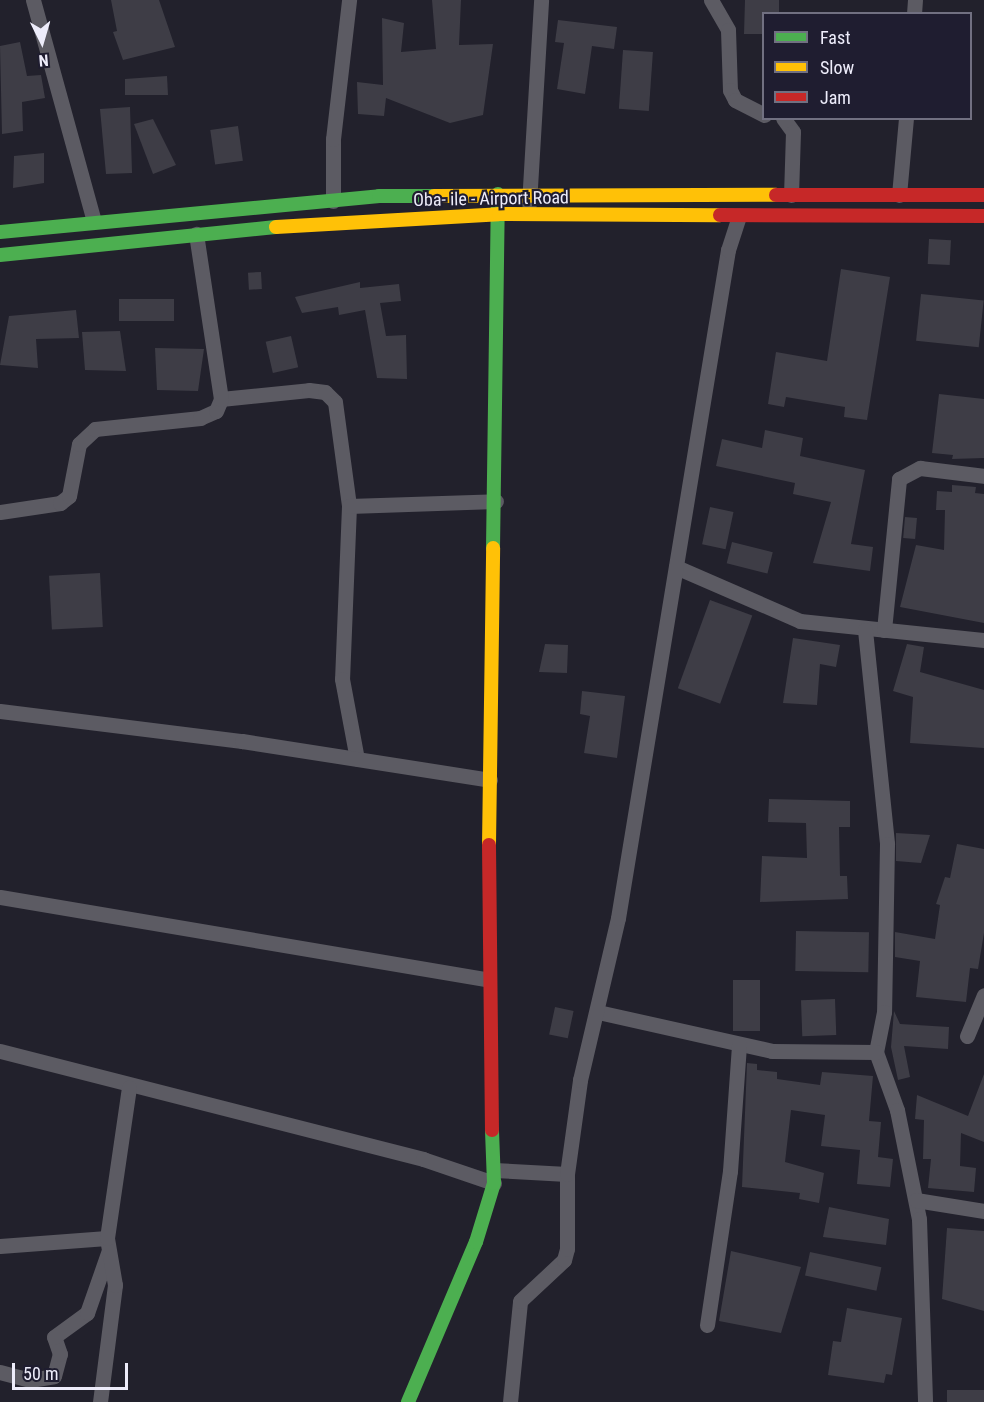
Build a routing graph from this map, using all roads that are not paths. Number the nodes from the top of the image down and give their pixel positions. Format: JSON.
{"nodes":[{"id":1,"x":33,"y":0,"type":"edge"},
{"id":2,"x":349,"y":0,"type":"edge"},
{"id":3,"x":541,"y":0,"type":"edge"},
{"id":4,"x":711,"y":0,"type":"edge"},
{"id":5,"x":762,"y":114,"type":"edge"},
{"id":6,"x":784,"y":120,"type":"edge"},
{"id":7,"x":906,"y":120,"type":"edge"},
{"id":8,"x":529,"y":193,"type":"junction"},
{"id":9,"x":498,"y":194,"type":"junction"},
{"id":10,"x":791,"y":195,"type":"junction"},
{"id":11,"x":899,"y":195,"type":"junction"},
{"id":12,"x":984,"y":195,"type":"edge"},
{"id":13,"x":379,"y":196,"type":"junction"},
{"id":14,"x":333,"y":201,"type":"junction"},
{"id":15,"x":499,"y":214,"type":"junction"},
{"id":16,"x":529,"y":214,"type":"junction"},
{"id":17,"x":739,"y":216,"type":"junction"},
{"id":18,"x":984,"y":216,"type":"edge"},
{"id":19,"x":94,"y":220,"type":"junction"},
{"id":20,"x":382,"y":220,"type":"junction"},
{"id":21,"x":0,"y":232,"type":"edge"},
{"id":22,"x":196,"y":234,"type":"junction"},
{"id":23,"x":0,"y":255,"type":"edge"},
{"id":24,"x":221,"y":399,"type":"junction"},
{"id":25,"x":984,"y":476,"type":"edge"},
{"id":26,"x":496,"y":501,"type":"junction"},
{"id":27,"x":349,"y":506,"type":"junction"},
{"id":28,"x":0,"y":512,"type":"edge"},
{"id":29,"x":676,"y":567,"type":"junction"},
{"id":30,"x":865,"y":630,"type":"junction"},
{"id":31,"x":884,"y":630,"type":"junction"},
{"id":32,"x":984,"y":640,"type":"edge"},
{"id":33,"x":0,"y":711,"type":"edge"},
{"id":34,"x":357,"y":759,"type":"junction"},
{"id":35,"x":490,"y":780,"type":"junction"},
{"id":36,"x":0,"y":897,"type":"edge"},
{"id":37,"x":487,"y":979,"type":"junction"},
{"id":38,"x":984,"y":995,"type":"edge"},
{"id":39,"x":598,"y":1012,"type":"junction"},
{"id":40,"x":967,"y":1036,"type":"dead end"},
{"id":41,"x":740,"y":1044,"type":"junction"},
{"id":42,"x":0,"y":1051,"type":"edge"},
{"id":43,"x":876,"y":1052,"type":"junction"},
{"id":44,"x":129,"y":1088,"type":"junction"},
{"id":45,"x":567,"y":1174,"type":"junction"},
{"id":46,"x":494,"y":1177,"type":"junction"},
{"id":47,"x":916,"y":1200,"type":"junction"},
{"id":48,"x":984,"y":1211,"type":"edge"},
{"id":49,"x":0,"y":1246,"type":"edge"},
{"id":50,"x":108,"y":1246,"type":"junction"},
{"id":51,"x":707,"y":1325,"type":"dead end"},
{"id":52,"x":0,"y":1372,"type":"edge"},
{"id":53,"x":100,"y":1402,"type":"edge"},
{"id":54,"x":408,"y":1402,"type":"edge"},
{"id":55,"x":510,"y":1402,"type":"edge"},
{"id":56,"x":926,"y":1402,"type":"edge"}],
"edges":[{"from":1,"to":19,"type":"street"},
{"from":2,"to":14,"type":"street"},
{"from":3,"to":8,"type":"street"},
{"from":4,"to":5,"type":"street"},
{"from":6,"to":10,"type":"street"},
{"from":7,"to":11,"type":"street"},
{"from":8,"to":9,"type":"main road","name":"Oba- ile - Airport Road"},
{"from":8,"to":10,"type":"main road","name":"Oba- ile - Airport Road"},
{"from":8,"to":16,"type":"street"},
{"from":9,"to":13,"type":"main road","name":"Oba- ile - Airport Road"},
{"from":9,"to":15,"type":"main road"},
{"from":10,"to":11,"type":"main road","name":"Oba- ile - Airport Road"},
{"from":11,"to":12,"type":"main road","name":"Oba- ile - Airport Road"},
{"from":13,"to":14,"type":"main road","name":"Oba- ile - Airport Road"},
{"from":13,"to":20,"type":"main road"},
{"from":14,"to":19,"type":"main road","name":"Oba- ile - Airport Road"},
{"from":15,"to":16,"type":"main road","name":"Oba- ile - Airport Road"},
{"from":15,"to":20,"type":"main road","name":"Oba- ile - Airport Road"},
{"from":15,"to":26,"type":"main road"},
{"from":16,"to":17,"type":"main road","name":"Oba- ile - Airport Road"},
{"from":17,"to":18,"type":"main road","name":"Oba- ile - Airport Road"},
{"from":17,"to":29,"type":"street"},
{"from":19,"to":21,"type":"main road","name":"Oba- ile - Airport Road"},
{"from":20,"to":22,"type":"main road","name":"Oba- ile - Airport Road"},
{"from":22,"to":23,"type":"main road","name":"Oba- ile - Airport Road"},
{"from":22,"to":24,"type":"street"},
{"from":24,"to":27,"type":"street"},
{"from":24,"to":28,"type":"street"},
{"from":25,"to":31,"type":"street"},
{"from":26,"to":27,"type":"street"},
{"from":26,"to":35,"type":"main road"},
{"from":27,"to":34,"type":"street"},
{"from":29,"to":30,"type":"street"},
{"from":29,"to":39,"type":"street"},
{"from":30,"to":31,"type":"street"},
{"from":30,"to":43,"type":"street"},
{"from":31,"to":32,"type":"street"},
{"from":33,"to":34,"type":"street"},
{"from":34,"to":35,"type":"street"},
{"from":35,"to":37,"type":"main road"},
{"from":36,"to":37,"type":"street"},
{"from":37,"to":46,"type":"main road"},
{"from":38,"to":40,"type":"street"},
{"from":39,"to":41,"type":"street"},
{"from":39,"to":45,"type":"street"},
{"from":41,"to":43,"type":"street"},
{"from":41,"to":51,"type":"street"},
{"from":42,"to":44,"type":"street"},
{"from":43,"to":47,"type":"street"},
{"from":44,"to":46,"type":"street"},
{"from":44,"to":50,"type":"street"},
{"from":45,"to":46,"type":"street"},
{"from":45,"to":55,"type":"street"},
{"from":46,"to":54,"type":"main road"},
{"from":47,"to":48,"type":"street"},
{"from":47,"to":56,"type":"street"},
{"from":49,"to":50,"type":"street"},
{"from":50,"to":52,"type":"street"},
{"from":50,"to":53,"type":"street"}]}
